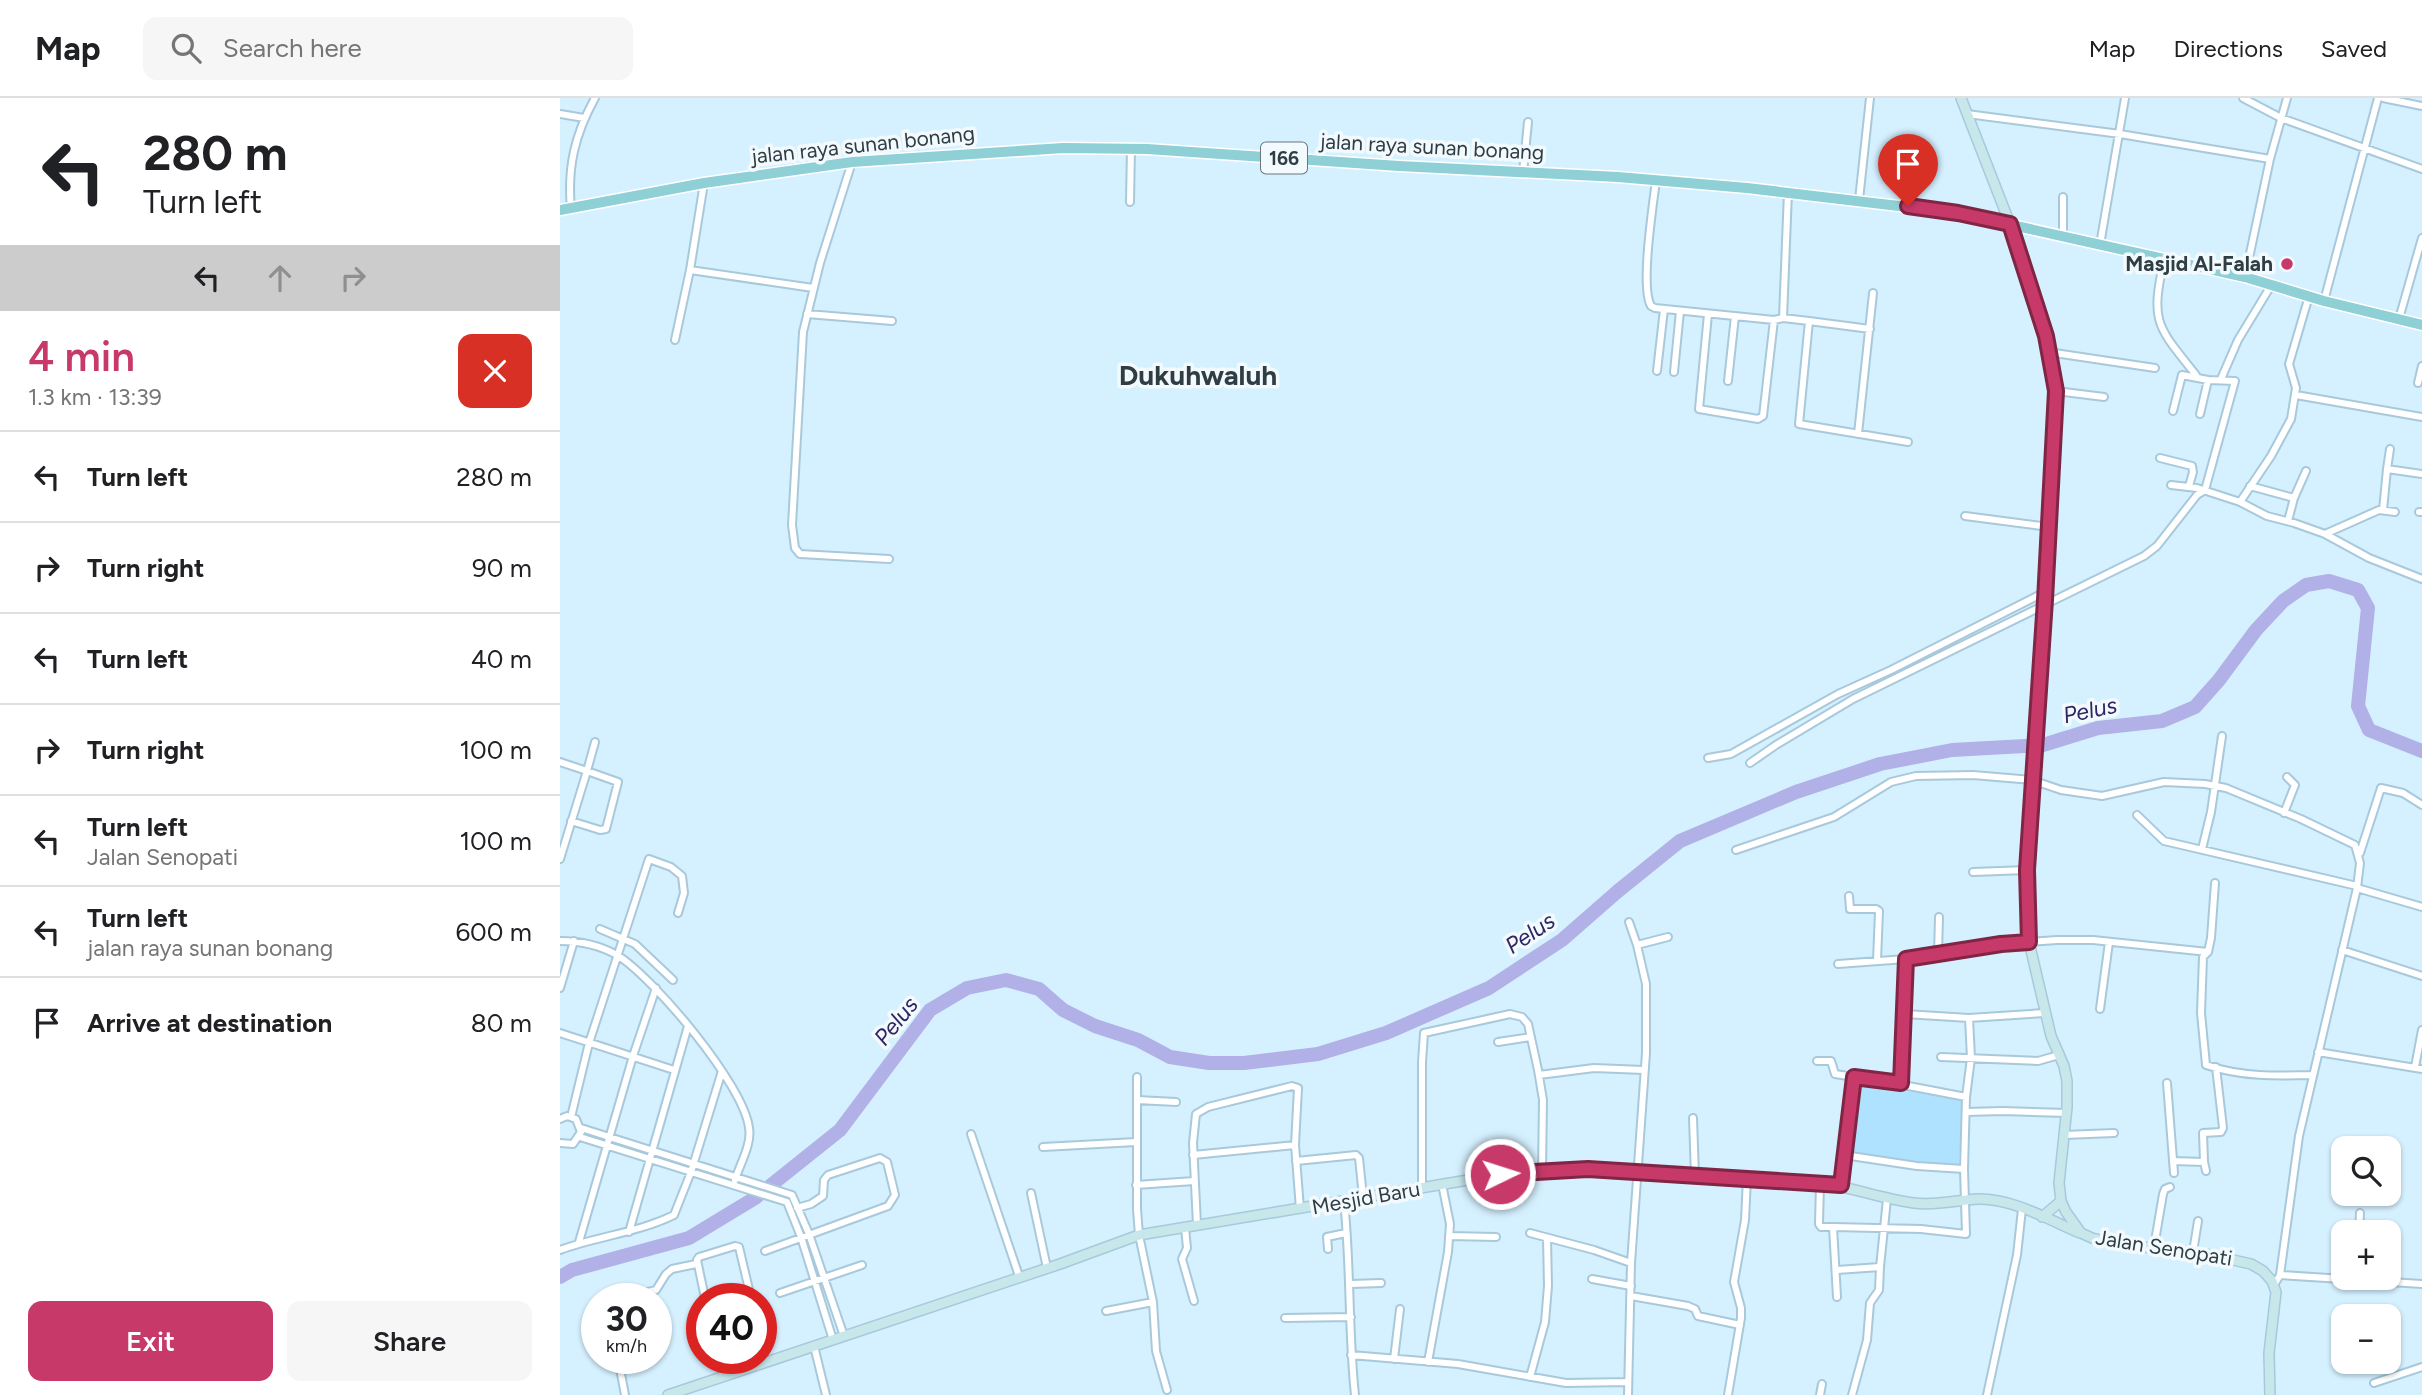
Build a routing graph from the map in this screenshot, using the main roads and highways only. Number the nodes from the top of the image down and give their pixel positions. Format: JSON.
{"nodes":[{"id":1,"x":560,"y":210,"type":"edge"},
{"id":2,"x":2422,"y":325,"type":"edge"}],
"edges":[{"from":1,"to":2,"type":"main road","name":"jalan raya sunan bonang","number":"166"}]}
